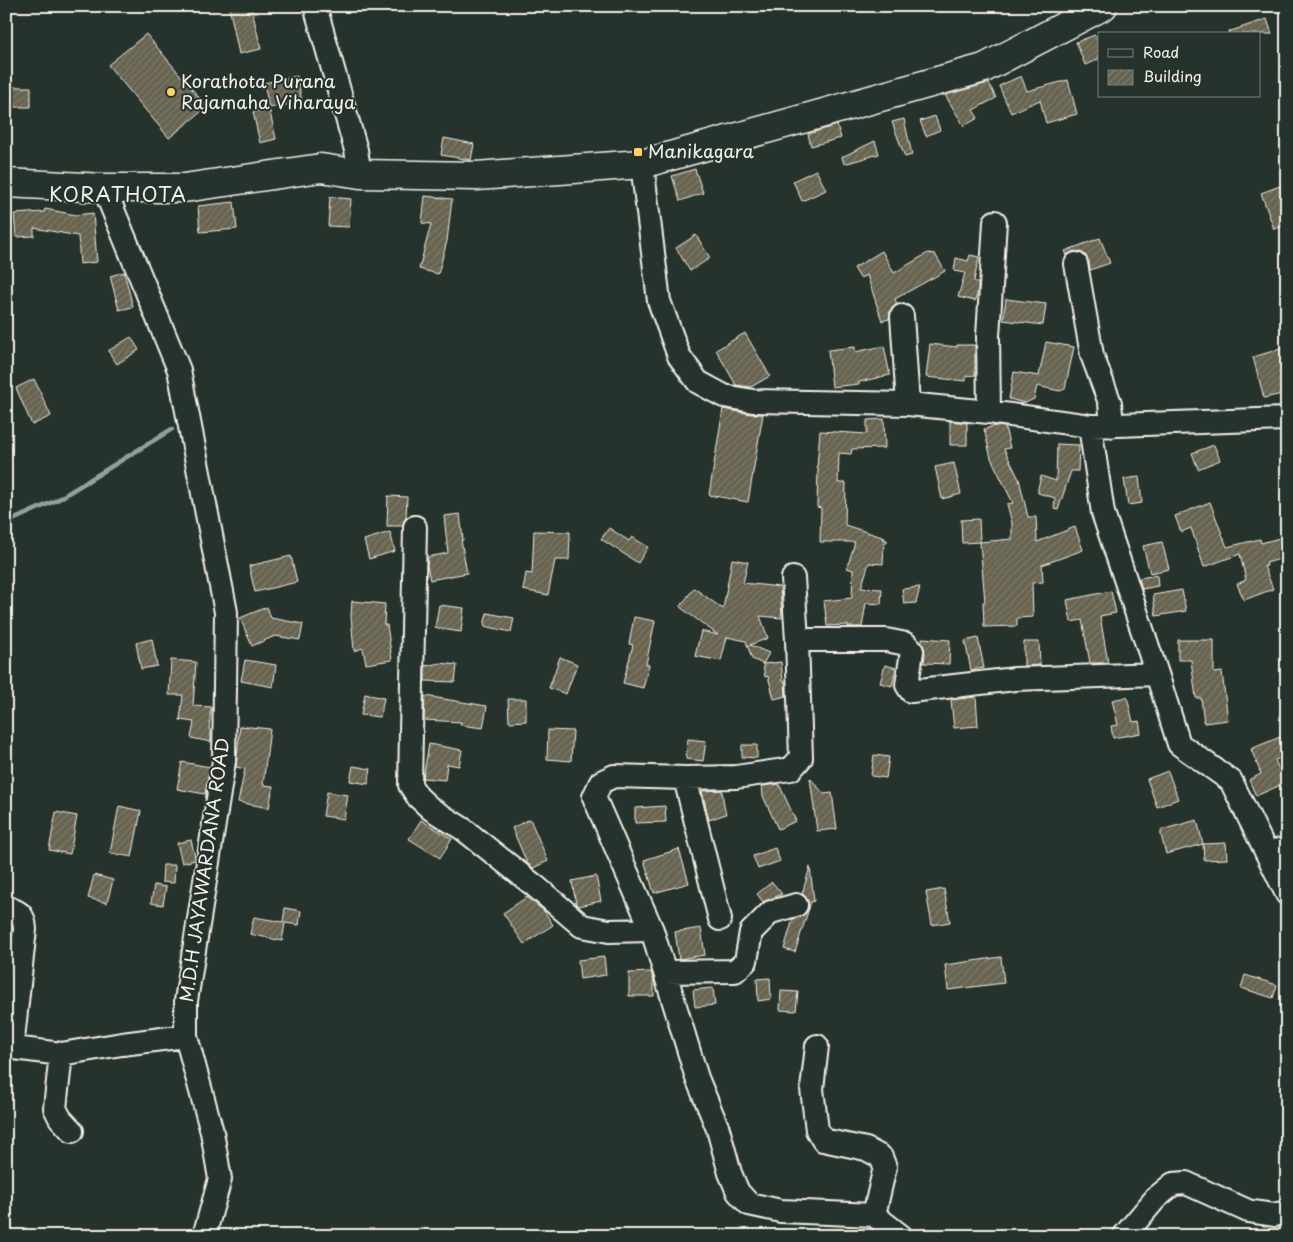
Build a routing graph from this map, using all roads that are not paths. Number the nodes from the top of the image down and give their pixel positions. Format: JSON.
{"nodes":[{"id":1,"x":316,"y":6,"type":"edge"},
{"id":2,"x":1102,"y":6,"type":"edge"},
{"id":3,"x":642,"y":164,"type":"junction"},
{"id":4,"x":360,"y":174,"type":"junction"},
{"id":5,"x":6,"y":183,"type":"edge"},
{"id":6,"x":104,"y":188,"type":"junction"},
{"id":7,"x":996,"y":222,"type":"dead end"},
{"id":8,"x":1076,"y":264,"type":"dead end"},
{"id":9,"x":902,"y":316,"type":"dead end"},
{"id":10,"x":908,"y":404,"type":"junction"},
{"id":11,"x":989,"y":412,"type":"junction"},
{"id":12,"x":1287,"y":419,"type":"edge"},
{"id":13,"x":1101,"y":426,"type":"junction"},
{"id":14,"x":414,"y":527,"type":"dead end"},
{"id":15,"x":792,"y":578,"type":"dead end"},
{"id":16,"x":797,"y":640,"type":"junction"},
{"id":17,"x":1158,"y":674,"type":"junction"},
{"id":18,"x":685,"y":778,"type":"junction"},
{"id":19,"x":1276,"y":851,"type":"edge"},
{"id":20,"x":1287,"y":894,"type":"edge"},
{"id":21,"x":796,"y":905,"type":"dead end"},
{"id":22,"x":6,"y":907,"type":"edge"},
{"id":23,"x":720,"y":919,"type":"dead end"},
{"id":24,"x":652,"y":930,"type":"junction"},
{"id":25,"x":665,"y":972,"type":"junction"},
{"id":26,"x":186,"y":1036,"type":"junction"},
{"id":27,"x":817,"y":1046,"type":"dead end"},
{"id":28,"x":9,"y":1047,"type":"edge"},
{"id":29,"x":61,"y":1054,"type":"junction"},
{"id":30,"x":72,"y":1131,"type":"dead end"},
{"id":31,"x":1287,"y":1212,"type":"edge"},
{"id":32,"x":874,"y":1214,"type":"junction"},
{"id":33,"x":204,"y":1236,"type":"edge"},
{"id":34,"x":901,"y":1236,"type":"edge"},
{"id":35,"x":1124,"y":1236,"type":"edge"}],
"edges":[{"from":1,"to":4,"type":"street"},
{"from":2,"to":3,"type":"main road"},
{"from":3,"to":4,"type":"main road"},
{"from":3,"to":10,"type":"street"},
{"from":4,"to":6,"type":"main road"},
{"from":5,"to":6,"type":"main road"},
{"from":6,"to":26,"type":"street","name":"M.D.H JAYAWARDANA ROAD"},
{"from":7,"to":11,"type":"street"},
{"from":8,"to":13,"type":"street"},
{"from":9,"to":10,"type":"street"},
{"from":10,"to":11,"type":"street"},
{"from":11,"to":13,"type":"street"},
{"from":12,"to":13,"type":"street"},
{"from":13,"to":17,"type":"street"},
{"from":14,"to":24,"type":"street"},
{"from":15,"to":16,"type":"street"},
{"from":16,"to":17,"type":"street"},
{"from":16,"to":18,"type":"street"},
{"from":17,"to":19,"type":"street"},
{"from":18,"to":23,"type":"street"},
{"from":18,"to":24,"type":"street"},
{"from":19,"to":20,"type":"street"},
{"from":21,"to":25,"type":"street"},
{"from":22,"to":28,"type":"street"},
{"from":24,"to":25,"type":"street"},
{"from":25,"to":32,"type":"street"},
{"from":26,"to":29,"type":"street"},
{"from":26,"to":33,"type":"street","name":"M.D.H JAYAWARDANA ROAD"},
{"from":27,"to":32,"type":"street"},
{"from":28,"to":29,"type":"street"},
{"from":29,"to":30,"type":"street"},
{"from":31,"to":35,"type":"street"},
{"from":32,"to":34,"type":"street"}]}
